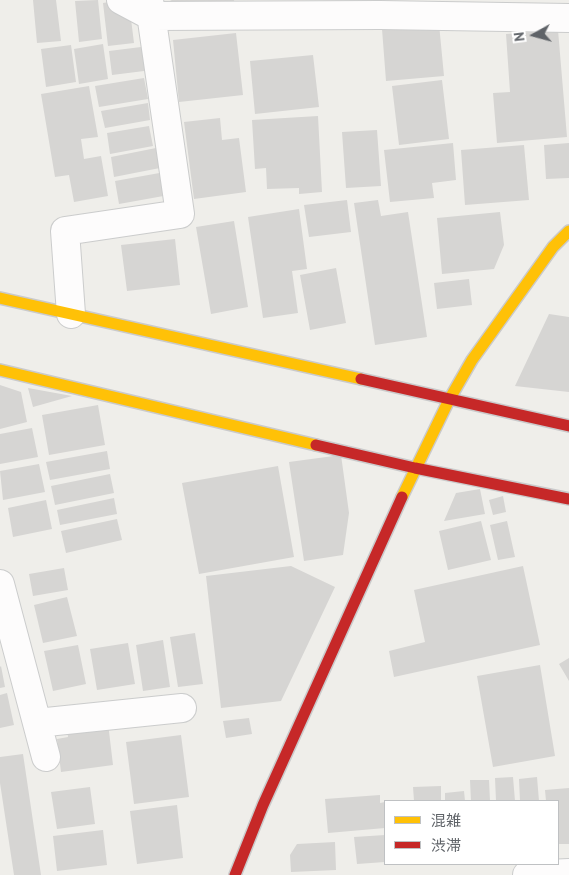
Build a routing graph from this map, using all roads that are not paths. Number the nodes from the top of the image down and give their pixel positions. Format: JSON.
{"nodes":[{"id":1,"x":121,"y":0,"type":"edge"},
{"id":2,"x":150,"y":8,"type":"edge"},
{"id":3,"x":268,"y":8,"type":"edge"},
{"id":4,"x":569,"y":18,"type":"edge"},
{"id":5,"x":569,"y":231,"type":"edge"},
{"id":6,"x":0,"y":298,"type":"edge"},
{"id":7,"x":71,"y":314,"type":"junction"},
{"id":8,"x":0,"y":370,"type":"edge"},
{"id":9,"x":449,"y":400,"type":"junction"},
{"id":10,"x":569,"y":426,"type":"edge"},
{"id":11,"x":416,"y":468,"type":"junction"},
{"id":12,"x":569,"y":499,"type":"edge"},
{"id":13,"x":0,"y":584,"type":"edge"},
{"id":14,"x":182,"y":708,"type":"dead end"},
{"id":15,"x":37,"y":723,"type":"junction"},
{"id":16,"x":46,"y":757,"type":"dead end"},
{"id":17,"x":569,"y":873,"type":"edge"},
{"id":18,"x":235,"y":875,"type":"edge"},
{"id":19,"x":527,"y":875,"type":"edge"}],
"edges":[{"from":1,"to":2,"type":"street"},
{"from":2,"to":3,"type":"street"},
{"from":2,"to":7,"type":"street"},
{"from":3,"to":4,"type":"street"},
{"from":5,"to":9,"type":"street"},
{"from":6,"to":7,"type":"street"},
{"from":7,"to":9,"type":"street"},
{"from":8,"to":11,"type":"street"},
{"from":9,"to":10,"type":"street"},
{"from":9,"to":11,"type":"street"},
{"from":11,"to":12,"type":"street"},
{"from":11,"to":18,"type":"street"},
{"from":13,"to":15,"type":"street"},
{"from":14,"to":15,"type":"street"},
{"from":15,"to":16,"type":"street"},
{"from":17,"to":19,"type":"street"}]}
